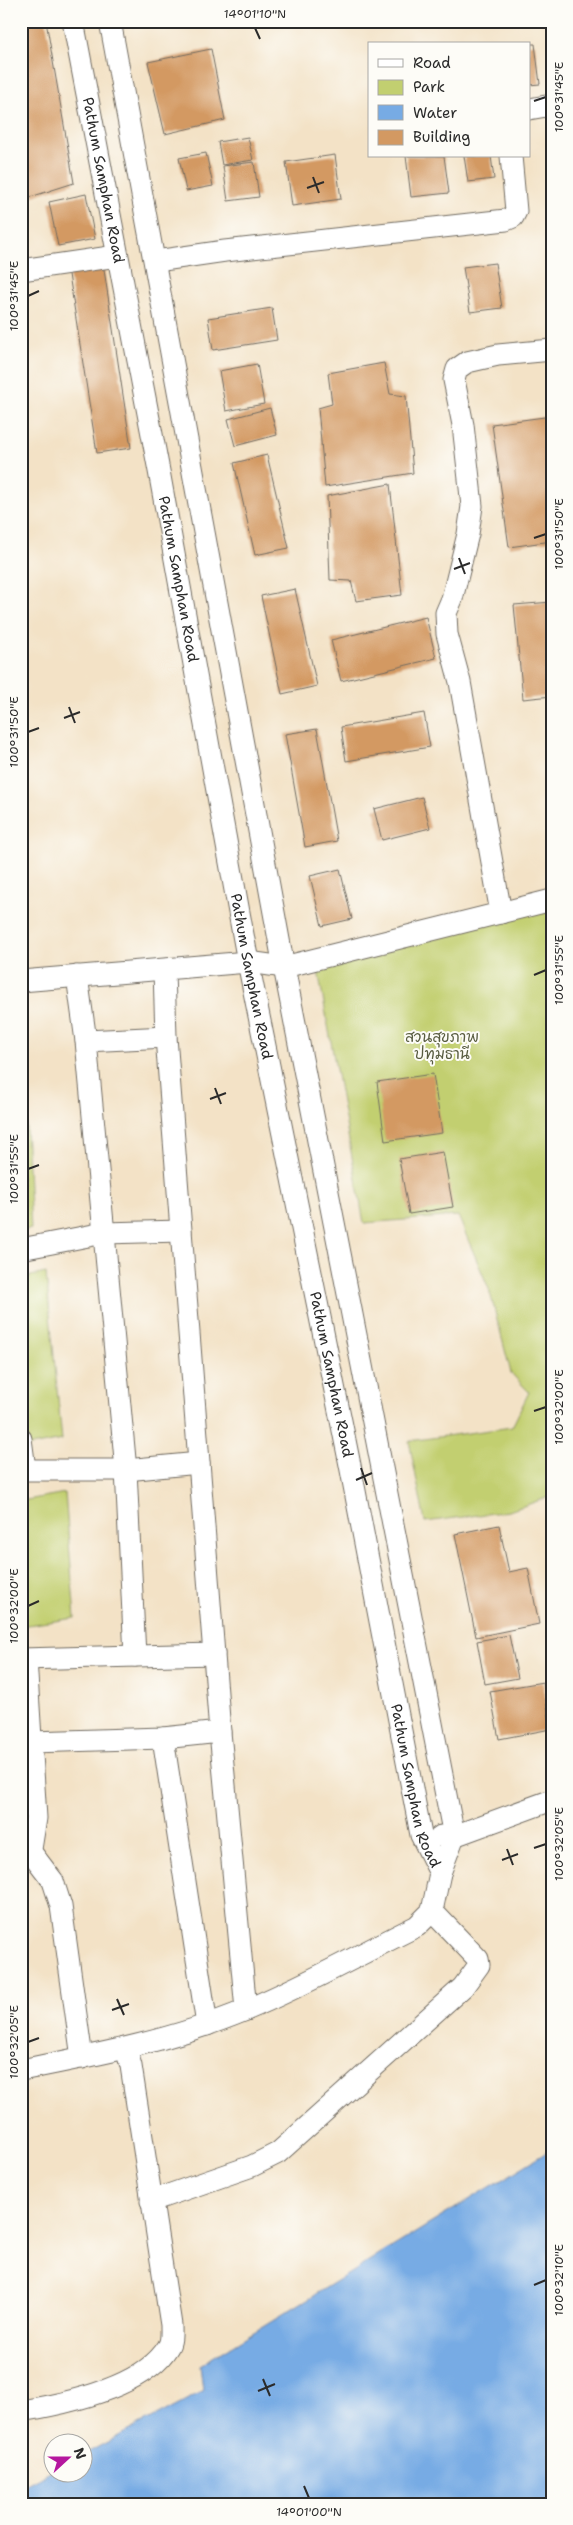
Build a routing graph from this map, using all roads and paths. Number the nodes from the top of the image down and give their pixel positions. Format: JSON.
{"nodes":[{"id":1,"x":73,"y":21,"type":"edge"},
{"id":2,"x":110,"y":21,"type":"edge"},
{"id":3,"x":552,"y":105,"type":"edge"},
{"id":4,"x":530,"y":109,"type":"edge"},
{"id":5,"x":512,"y":158,"type":"edge"},
{"id":6,"x":117,"y":256,"type":"junction"},
{"id":7,"x":156,"y":262,"type":"junction"},
{"id":8,"x":21,"y":270,"type":"edge"},
{"id":9,"x":552,"y":350,"type":"edge"},
{"id":10,"x":552,"y":900,"type":"edge"},
{"id":11,"x":500,"y":913,"type":"junction"},
{"id":12,"x":248,"y":962,"type":"junction"},
{"id":13,"x":284,"y":967,"type":"junction"},
{"id":14,"x":164,"y":970,"type":"junction"},
{"id":15,"x":77,"y":976,"type":"junction"},
{"id":16,"x":21,"y":981,"type":"edge"},
{"id":17,"x":166,"y":1037,"type":"junction"},
{"id":18,"x":86,"y":1041,"type":"junction"},
{"id":19,"x":181,"y":1231,"type":"junction"},
{"id":20,"x":104,"y":1234,"type":"junction"},
{"id":21,"x":21,"y":1249,"type":"edge"},
{"id":22,"x":21,"y":1440,"type":"edge"},
{"id":23,"x":199,"y":1463,"type":"junction"},
{"id":24,"x":23,"y":1469,"type":"edge"},
{"id":25,"x":126,"y":1470,"type":"junction"},
{"id":26,"x":214,"y":1654,"type":"junction"},
{"id":27,"x":136,"y":1656,"type":"junction"},
{"id":28,"x":24,"y":1659,"type":"edge"},
{"id":29,"x":220,"y":1732,"type":"junction"},
{"id":30,"x":163,"y":1738,"type":"junction"},
{"id":31,"x":31,"y":1742,"type":"junction"},
{"id":32,"x":552,"y":1800,"type":"edge"},
{"id":33,"x":421,"y":1835,"type":"junction"},
{"id":34,"x":454,"y":1836,"type":"junction"},
{"id":35,"x":26,"y":1844,"type":"edge"},
{"id":36,"x":440,"y":1873,"type":"junction"},
{"id":37,"x":432,"y":1911,"type":"junction"},
{"id":38,"x":246,"y":2010,"type":"junction"},
{"id":39,"x":207,"y":2025,"type":"junction"},
{"id":40,"x":126,"y":2049,"type":"junction"},
{"id":41,"x":82,"y":2058,"type":"junction"},
{"id":42,"x":21,"y":2070,"type":"edge"},
{"id":43,"x":151,"y":2201,"type":"junction"},
{"id":44,"x":21,"y":2412,"type":"edge"}],
"edges":[{"from":1,"to":6,"type":"street","name":"Pathum Samphan Road"},
{"from":2,"to":7,"type":"street","name":"Pathum Samphan Road"},
{"from":3,"to":4,"type":"street"},
{"from":5,"to":7,"type":"street"},
{"from":6,"to":8,"type":"street"},
{"from":6,"to":12,"type":"street","name":"Pathum Samphan Road"},
{"from":7,"to":13,"type":"street","name":"Pathum Samphan Road"},
{"from":9,"to":11,"type":"street"},
{"from":10,"to":11,"type":"street"},
{"from":11,"to":13,"type":"street"},
{"from":12,"to":13,"type":"street"},
{"from":12,"to":14,"type":"street"},
{"from":12,"to":33,"type":"street","name":"Pathum Samphan Road"},
{"from":13,"to":34,"type":"street","name":"Pathum Samphan Road"},
{"from":14,"to":15,"type":"street"},
{"from":14,"to":17,"type":"street"},
{"from":15,"to":16,"type":"street"},
{"from":15,"to":18,"type":"street"},
{"from":17,"to":18,"type":"street"},
{"from":17,"to":19,"type":"street"},
{"from":18,"to":20,"type":"street"},
{"from":19,"to":20,"type":"street"},
{"from":19,"to":23,"type":"street"},
{"from":20,"to":21,"type":"street"},
{"from":20,"to":25,"type":"street"},
{"from":22,"to":24,"type":"street"},
{"from":23,"to":25,"type":"street"},
{"from":23,"to":26,"type":"street"},
{"from":24,"to":25,"type":"street"},
{"from":25,"to":27,"type":"street"},
{"from":26,"to":27,"type":"street"},
{"from":26,"to":29,"type":"street"},
{"from":27,"to":28,"type":"street"},
{"from":28,"to":31,"type":"street"},
{"from":29,"to":30,"type":"street"},
{"from":29,"to":38,"type":"street"},
{"from":30,"to":31,"type":"street"},
{"from":30,"to":39,"type":"street"},
{"from":31,"to":35,"type":"street"},
{"from":32,"to":34,"type":"street"},
{"from":33,"to":34,"type":"street"},
{"from":33,"to":36,"type":"street","name":"Pathum Samphan Road"},
{"from":34,"to":36,"type":"street","name":"Pathum Samphan Road"},
{"from":35,"to":41,"type":"street"},
{"from":36,"to":37,"type":"street"},
{"from":37,"to":38,"type":"street"},
{"from":37,"to":43,"type":"street"},
{"from":38,"to":39,"type":"street"},
{"from":39,"to":40,"type":"street"},
{"from":40,"to":41,"type":"street"},
{"from":40,"to":43,"type":"street"},
{"from":41,"to":42,"type":"street"},
{"from":43,"to":44,"type":"street"}]}
